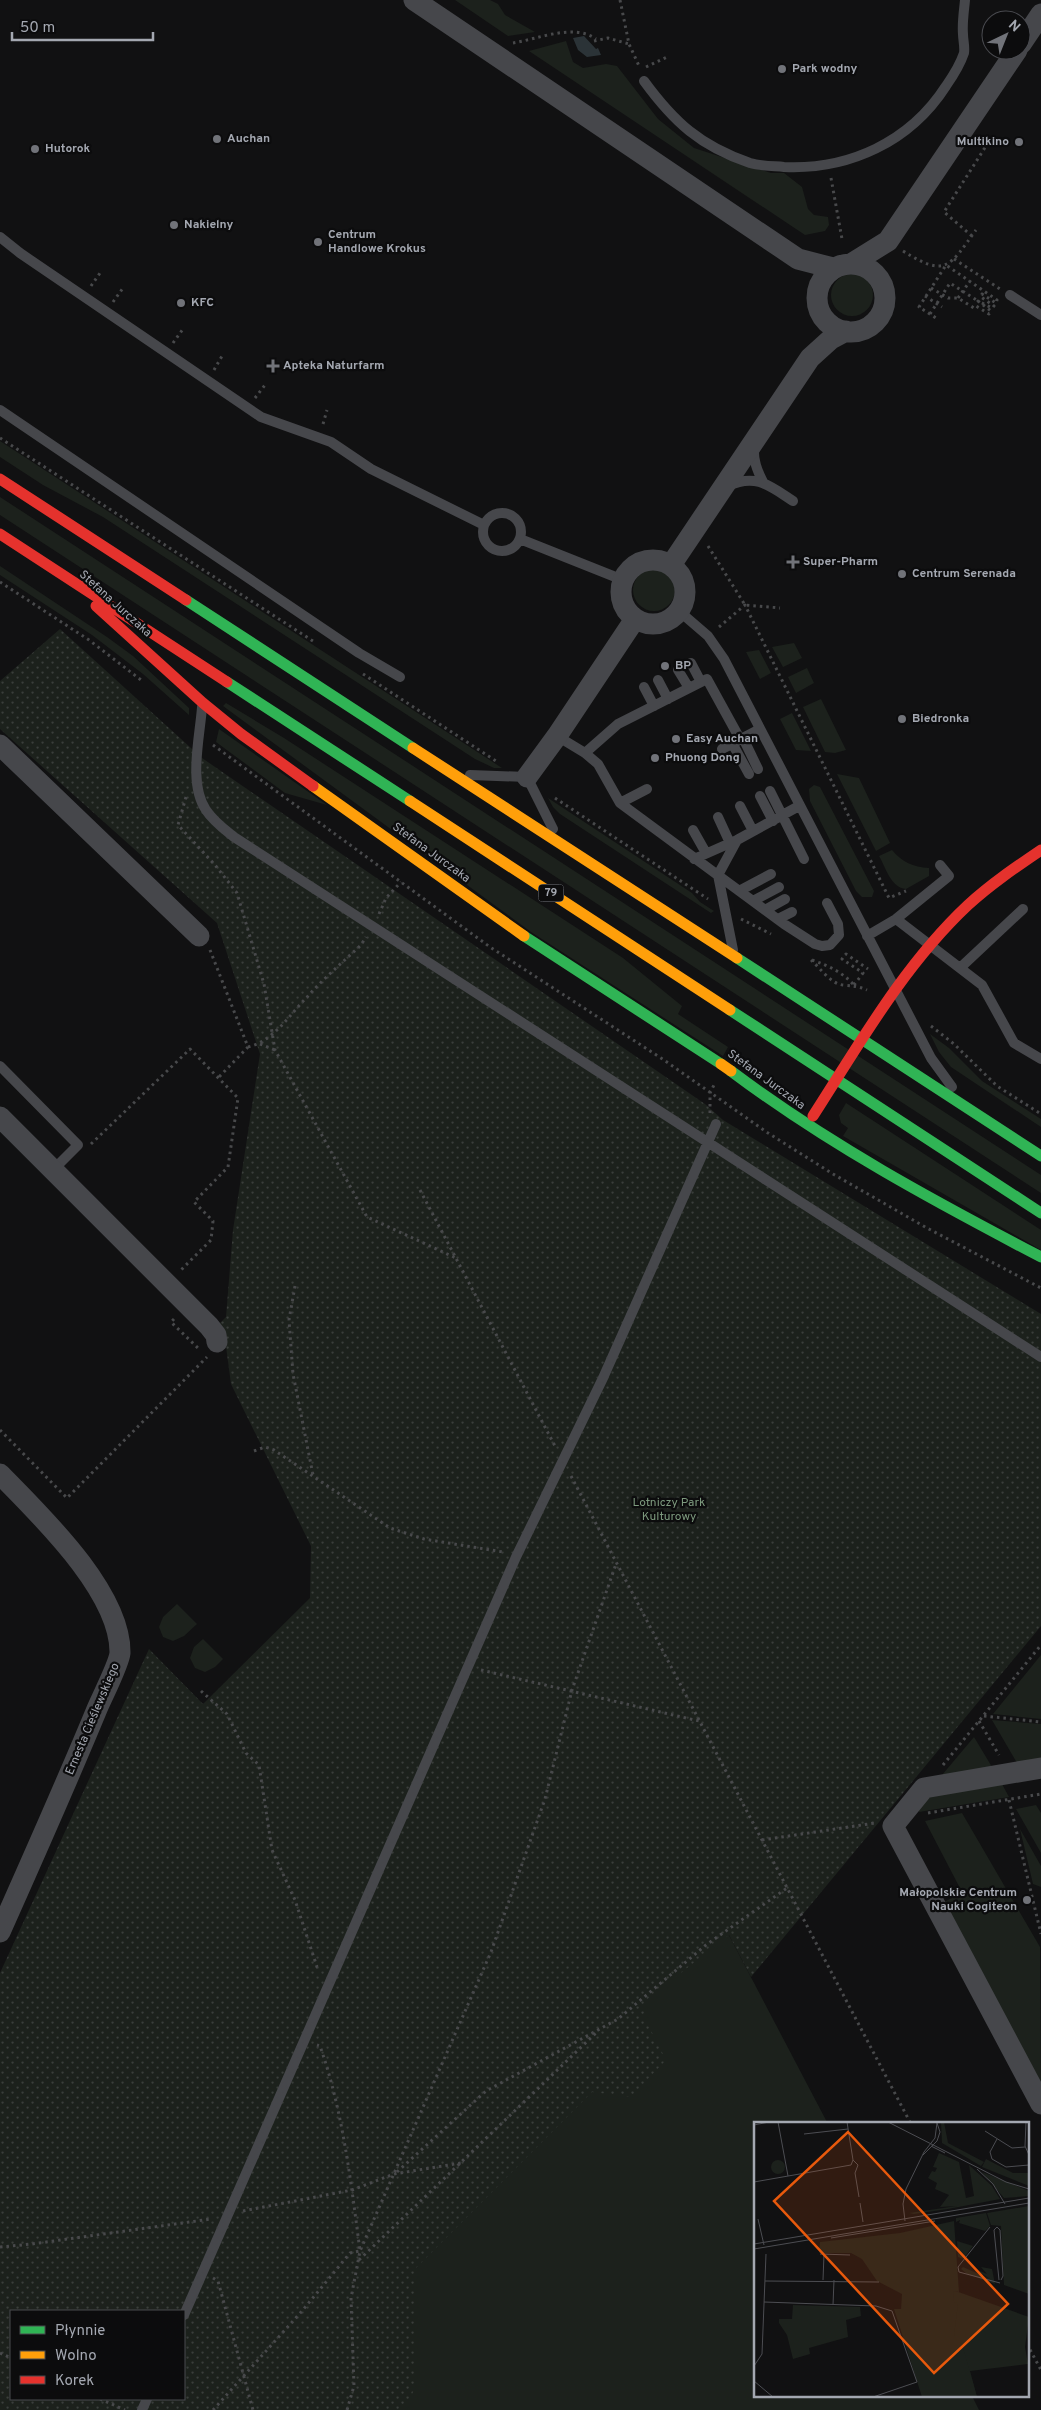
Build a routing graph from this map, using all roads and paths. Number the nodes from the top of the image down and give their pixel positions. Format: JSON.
{"nodes":[{"id":1,"x":414,"y":0,"type":"edge"},
{"id":2,"x":620,"y":0,"type":"edge"},
{"id":3,"x":965,"y":0,"type":"edge"},
{"id":4,"x":1040,"y":17,"type":"edge"},
{"id":5,"x":1031,"y":30,"type":"edge"},
{"id":6,"x":510,"y":44,"type":"dead end"},
{"id":7,"x":629,"y":44,"type":"junction"},
{"id":8,"x":666,"y":55,"type":"dead end"},
{"id":9,"x":1011,"y":60,"type":"edge"},
{"id":10,"x":644,"y":81,"type":"dead end"},
{"id":11,"x":986,"y":146,"type":"dead end"},
{"id":12,"x":828,"y":165,"type":"junction"},
{"id":13,"x":976,"y":230,"type":"dead end"},
{"id":14,"x":972,"y":236,"type":"junction"},
{"id":15,"x":0,"y":237,"type":"edge"},
{"id":16,"x":842,"y":239,"type":"dead end"},
{"id":17,"x":892,"y":244,"type":"junction"},
{"id":18,"x":798,"y":259,"type":"junction"},
{"id":19,"x":954,"y":259,"type":"junction"},
{"id":20,"x":946,"y":265,"type":"junction"},
{"id":21,"x":842,"y":266,"type":"junction"},
{"id":22,"x":970,"y":281,"type":"junction"},
{"id":23,"x":883,"y":285,"type":"junction"},
{"id":24,"x":931,"y":288,"type":"junction"},
{"id":25,"x":963,"y":291,"type":"junction"},
{"id":26,"x":943,"y":295,"type":"junction"},
{"id":27,"x":1010,"y":295,"type":"joint"},
{"id":28,"x":925,"y":296,"type":"junction"},
{"id":29,"x":958,"y":298,"type":"junction"},
{"id":30,"x":978,"y":301,"type":"junction"},
{"id":31,"x":819,"y":303,"type":"junction"},
{"id":32,"x":937,"y":304,"type":"junction"},
{"id":33,"x":942,"y":307,"type":"dead end"},
{"id":34,"x":930,"y":314,"type":"junction"},
{"id":35,"x":1041,"y":315,"type":"edge"},
{"id":36,"x":936,"y":318,"type":"dead end"},
{"id":37,"x":846,"y":331,"type":"junction"},
{"id":38,"x":810,"y":358,"type":"junction"},
{"id":39,"x":0,"y":410,"type":"edge"},
{"id":40,"x":327,"y":410,"type":"dead end"},
{"id":41,"x":323,"y":424,"type":"dead end"},
{"id":42,"x":0,"y":438,"type":"edge"},
{"id":43,"x":756,"y":439,"type":"junction"},
{"id":44,"x":0,"y":479,"type":"edge"},
{"id":45,"x":763,"y":482,"type":"junction"},
{"id":46,"x":722,"y":489,"type":"junction"},
{"id":47,"x":793,"y":501,"type":"dead end"},
{"id":48,"x":484,"y":525,"type":"junction"},
{"id":49,"x":0,"y":534,"type":"edge"},
{"id":50,"x":520,"y":539,"type":"junction"},
{"id":51,"x":707,"y":546,"type":"dead end"},
{"id":52,"x":671,"y":565,"type":"junction"},
{"id":53,"x":62,"y":574,"type":"junction"},
{"id":54,"x":623,"y":580,"type":"junction"},
{"id":55,"x":745,"y":605,"type":"junction"},
{"id":56,"x":780,"y":608,"type":"dead end"},
{"id":57,"x":679,"y":611,"type":"junction"},
{"id":58,"x":635,"y":619,"type":"junction"},
{"id":59,"x":716,"y":629,"type":"dead end"},
{"id":60,"x":318,"y":645,"type":"dead end"},
{"id":61,"x":691,"y":663,"type":"dead end"},
{"id":62,"x":678,"y":670,"type":"dead end"},
{"id":63,"x":360,"y":672,"type":"dead end"},
{"id":64,"x":400,"y":677,"type":"dead end"},
{"id":65,"x":658,"y":680,"type":"dead end"},
{"id":66,"x":701,"y":682,"type":"junction"},
{"id":67,"x":644,"y":687,"type":"dead end"},
{"id":68,"x":689,"y":688,"type":"junction"},
{"id":69,"x":668,"y":699,"type":"junction"},
{"id":70,"x":203,"y":703,"type":"junction"},
{"id":71,"x":654,"y":706,"type":"junction"},
{"id":72,"x":760,"y":729,"type":"junction"},
{"id":73,"x":557,"y":736,"type":"junction"},
{"id":74,"x":738,"y":740,"type":"junction"},
{"id":75,"x":1,"y":748,"type":"edge"},
{"id":76,"x":722,"y":749,"type":"dead end"},
{"id":77,"x":585,"y":753,"type":"junction"},
{"id":78,"x":503,"y":765,"type":"dead end"},
{"id":79,"x":758,"y":769,"type":"dead end"},
{"id":80,"x":749,"y":774,"type":"dead end"},
{"id":81,"x":456,"y":775,"type":"junction"},
{"id":82,"x":527,"y":777,"type":"junction"},
{"id":83,"x":196,"y":779,"type":"junction"},
{"id":84,"x":647,"y":789,"type":"dead end"},
{"id":85,"x":770,"y":791,"type":"dead end"},
{"id":86,"x":552,"y":796,"type":"dead end"},
{"id":87,"x":760,"y":796,"type":"dead end"},
{"id":88,"x":620,"y":803,"type":"junction"},
{"id":89,"x":740,"y":806,"type":"dead end"},
{"id":90,"x":799,"y":806,"type":"junction"},
{"id":91,"x":718,"y":817,"type":"dead end"},
{"id":92,"x":778,"y":818,"type":"junction"},
{"id":93,"x":693,"y":830,"type":"dead end"},
{"id":94,"x":753,"y":831,"type":"junction"},
{"id":95,"x":677,"y":838,"type":"dead end"},
{"id":96,"x":734,"y":841,"type":"junction"},
{"id":97,"x":559,"y":842,"type":"junction"},
{"id":98,"x":1041,"y":850,"type":"edge"},
{"id":99,"x":684,"y":852,"type":"junction"},
{"id":100,"x":706,"y":853,"type":"junction"},
{"id":101,"x":694,"y":859,"type":"junction"},
{"id":102,"x":804,"y":859,"type":"dead end"},
{"id":103,"x":940,"y":865,"type":"dead end"},
{"id":104,"x":771,"y":874,"type":"dead end"},
{"id":105,"x":718,"y":876,"type":"junction"},
{"id":106,"x":401,"y":882,"type":"dead end"},
{"id":107,"x":778,"y":887,"type":"dead end"},
{"id":108,"x":913,"y":888,"type":"dead end"},
{"id":109,"x":740,"y":891,"type":"junction"},
{"id":110,"x":785,"y":899,"type":"dead end"},
{"id":111,"x":753,"y":901,"type":"junction"},
{"id":112,"x":712,"y":902,"type":"dead end"},
{"id":113,"x":828,"y":903,"type":"dead end"},
{"id":114,"x":1023,"y":909,"type":"dead end"},
{"id":115,"x":765,"y":910,"type":"junction"},
{"id":116,"x":792,"y":912,"type":"dead end"},
{"id":117,"x":736,"y":917,"type":"dead end"},
{"id":118,"x":896,"y":919,"type":"junction"},
{"id":119,"x":781,"y":921,"type":"junction"},
{"id":120,"x":373,"y":925,"type":"junction"},
{"id":121,"x":199,"y":936,"type":"joint"},
{"id":122,"x":867,"y":936,"type":"junction"},
{"id":123,"x":775,"y":937,"type":"dead end"},
{"id":124,"x":804,"y":955,"type":"dead end"},
{"id":125,"x":735,"y":956,"type":"junction"},
{"id":126,"x":811,"y":960,"type":"junction"},
{"id":127,"x":960,"y":968,"type":"junction"},
{"id":128,"x":870,"y":971,"type":"dead end"},
{"id":129,"x":854,"y":985,"type":"junction"},
{"id":130,"x":927,"y":1023,"type":"dead end"},
{"id":131,"x":272,"y":1032,"type":"junction"},
{"id":132,"x":260,"y":1044,"type":"junction"},
{"id":133,"x":248,"y":1047,"type":"junction"},
{"id":134,"x":276,"y":1050,"type":"junction"},
{"id":135,"x":1041,"y":1059,"type":"edge"},
{"id":136,"x":0,"y":1066,"type":"edge"},
{"id":137,"x":218,"y":1078,"type":"junction"},
{"id":138,"x":714,"y":1085,"type":"dead end"},
{"id":139,"x":710,"y":1093,"type":"dead end"},
{"id":140,"x":968,"y":1109,"type":"junction"},
{"id":141,"x":1041,"y":1114,"type":"edge"},
{"id":142,"x":0,"y":1117,"type":"edge"},
{"id":143,"x":810,"y":1121,"type":"junction"},
{"id":144,"x":716,"y":1124,"type":"dead end"},
{"id":145,"x":708,"y":1142,"type":"junction"},
{"id":146,"x":78,"y":1145,"type":"junction"},
{"id":147,"x":1041,"y":1156,"type":"edge"},
{"id":148,"x":52,"y":1171,"type":"junction"},
{"id":149,"x":420,"y":1190,"type":"dead end"},
{"id":150,"x":1041,"y":1213,"type":"edge"},
{"id":151,"x":1041,"y":1257,"type":"edge"},
{"id":152,"x":456,"y":1258,"type":"junction"},
{"id":153,"x":166,"y":1285,"type":"junction"},
{"id":154,"x":295,"y":1286,"type":"dead end"},
{"id":155,"x":186,"y":1306,"type":"junction"},
{"id":156,"x":218,"y":1342,"type":"dead end"},
{"id":157,"x":1041,"y":1357,"type":"edge"},
{"id":158,"x":0,"y":1430,"type":"edge"},
{"id":159,"x":254,"y":1451,"type":"dead end"},
{"id":160,"x":563,"y":1461,"type":"junction"},
{"id":161,"x":0,"y":1474,"type":"edge"},
{"id":162,"x":313,"y":1475,"type":"junction"},
{"id":163,"x":500,"y":1550,"type":"dead end"},
{"id":164,"x":616,"y":1563,"type":"junction"},
{"id":165,"x":1041,"y":1646,"type":"edge"},
{"id":166,"x":469,"y":1664,"type":"junction"},
{"id":167,"x":572,"y":1690,"type":"junction"},
{"id":168,"x":201,"y":1691,"type":"dead end"},
{"id":169,"x":983,"y":1716,"type":"junction"},
{"id":170,"x":699,"y":1721,"type":"junction"},
{"id":171,"x":979,"y":1721,"type":"junction"},
{"id":172,"x":1041,"y":1722,"type":"edge"},
{"id":173,"x":1041,"y":1768,"type":"edge"},
{"id":174,"x":1010,"y":1774,"type":"junction"},
{"id":175,"x":924,"y":1788,"type":"junction"},
{"id":176,"x":1039,"y":1795,"type":"edge"},
{"id":177,"x":1010,"y":1800,"type":"junction"},
{"id":178,"x":922,"y":1814,"type":"dead end"},
{"id":179,"x":898,"y":1820,"type":"junction"},
{"id":180,"x":762,"y":1840,"type":"junction"},
{"id":181,"x":787,"y":1888,"type":"junction"},
{"id":182,"x":0,"y":1932,"type":"edge"},
{"id":183,"x":1041,"y":1934,"type":"edge"},
{"id":184,"x":333,"y":1974,"type":"junction"},
{"id":185,"x":601,"y":2028,"type":"junction"},
{"id":186,"x":305,"y":2039,"type":"junction"},
{"id":187,"x":1041,"y":2104,"type":"edge"},
{"id":188,"x":911,"y":2122,"type":"edge"},
{"id":189,"x":461,"y":2163,"type":"junction"},
{"id":190,"x":394,"y":2174,"type":"junction"},
{"id":191,"x":352,"y":2190,"type":"junction"},
{"id":192,"x":227,"y":2216,"type":"junction"},
{"id":193,"x":0,"y":2247,"type":"edge"},
{"id":194,"x":360,"y":2251,"type":"junction"},
{"id":195,"x":359,"y":2260,"type":"junction"},
{"id":196,"x":202,"y":2273,"type":"junction"},
{"id":197,"x":185,"y":2313,"type":"edge"},
{"id":198,"x":1028,"y":2346,"type":"edge"},
{"id":199,"x":1041,"y":2370,"type":"edge"},
{"id":200,"x":244,"y":2377,"type":"junction"},
{"id":201,"x":102,"y":2400,"type":"edge"},
{"id":202,"x":124,"y":2410,"type":"edge"},
{"id":203,"x":213,"y":2410,"type":"edge"},
{"id":204,"x":253,"y":2410,"type":"edge"},
{"id":205,"x":347,"y":2410,"type":"edge"}],
"edges":[{"from":1,"to":18,"type":"street"},
{"from":2,"to":7,"type":"path"},
{"from":3,"to":12,"type":"lane"},
{"from":4,"to":5,"type":"street"},
{"from":6,"to":7,"type":"path"},
{"from":7,"to":8,"type":"path"},
{"from":9,"to":17,"type":"street"},
{"from":10,"to":12,"type":"lane"},
{"from":11,"to":14,"type":"path"},
{"from":12,"to":16,"type":"path"},
{"from":13,"to":14,"type":"path"},
{"from":14,"to":19,"type":"path"},
{"from":15,"to":48,"type":"lane"},
{"from":17,"to":20,"type":"path"},
{"from":17,"to":21,"type":"street"},
{"from":17,"to":23,"type":"street"},
{"from":18,"to":21,"type":"street"},
{"from":18,"to":31,"type":"street"},
{"from":19,"to":20,"type":"path"},
{"from":19,"to":27,"type":"path"},
{"from":20,"to":22,"type":"path"},
{"from":20,"to":24,"type":"path"},
{"from":21,"to":23,"type":"street"},
{"from":21,"to":31,"type":"street"},
{"from":22,"to":25,"type":"path"},
{"from":22,"to":30,"type":"path"},
{"from":23,"to":37,"type":"street"},
{"from":24,"to":26,"type":"path"},
{"from":24,"to":28,"type":"path"},
{"from":25,"to":26,"type":"path"},
{"from":25,"to":29,"type":"path"},
{"from":25,"to":30,"type":"path"},
{"from":26,"to":29,"type":"path"},
{"from":26,"to":32,"type":"path"},
{"from":27,"to":35,"type":"lane"},
{"from":28,"to":32,"type":"path"},
{"from":28,"to":34,"type":"path"},
{"from":29,"to":30,"type":"path"},
{"from":31,"to":37,"type":"street"},
{"from":31,"to":38,"type":"street"},
{"from":32,"to":33,"type":"path"},
{"from":32,"to":34,"type":"path"},
{"from":34,"to":36,"type":"path"},
{"from":37,"to":38,"type":"street"},
{"from":38,"to":43,"type":"street"},
{"from":39,"to":64,"type":"lane"},
{"from":40,"to":41,"type":"path"},
{"from":42,"to":60,"type":"path"},
{"from":43,"to":45,"type":"lane"},
{"from":43,"to":46,"type":"street"},
{"from":44,"to":81,"type":"main road"},
{"from":45,"to":46,"type":"lane"},
{"from":45,"to":47,"type":"lane"},
{"from":46,"to":52,"type":"street"},
{"from":48,"to":50,"type":"lane"},
{"from":48,"to":50,"type":"lane"},
{"from":49,"to":53,"type":"main road","number":"79"},
{"from":50,"to":54,"type":"lane"},
{"from":51,"to":55,"type":"path"},
{"from":52,"to":54,"type":"street"},
{"from":52,"to":57,"type":"street"},
{"from":53,"to":70,"type":"main road","name":"Stefana Jurczaka"},
{"from":53,"to":150,"type":"main road","number":"79"},
{"from":54,"to":58,"type":"street"},
{"from":55,"to":56,"type":"path"},
{"from":55,"to":59,"type":"path"},
{"from":55,"to":108,"type":"path"},
{"from":57,"to":58,"type":"street"},
{"from":57,"to":72,"type":"lane"},
{"from":58,"to":73,"type":"street"},
{"from":61,"to":66,"type":"lane"},
{"from":62,"to":68,"type":"lane"},
{"from":63,"to":78,"type":"path"},
{"from":65,"to":69,"type":"lane"},
{"from":66,"to":68,"type":"lane"},
{"from":66,"to":74,"type":"lane"},
{"from":67,"to":71,"type":"lane"},
{"from":68,"to":69,"type":"lane"},
{"from":69,"to":71,"type":"lane"},
{"from":70,"to":83,"type":"lane"},
{"from":70,"to":143,"type":"main road","name":"Stefana Jurczaka","bridge":true},
{"from":71,"to":77,"type":"lane"},
{"from":72,"to":74,"type":"lane"},
{"from":72,"to":90,"type":"lane"},
{"from":73,"to":77,"type":"lane"},
{"from":73,"to":82,"type":"street"},
{"from":74,"to":76,"type":"lane"},
{"from":74,"to":79,"type":"lane"},
{"from":74,"to":80,"type":"lane"},
{"from":75,"to":121,"type":"street"},
{"from":77,"to":88,"type":"lane"},
{"from":81,"to":82,"type":"lane"},
{"from":81,"to":97,"type":"main road"},
{"from":82,"to":97,"type":"lane"},
{"from":83,"to":120,"type":"lane"},
{"from":83,"to":131,"type":"path"},
{"from":84,"to":88,"type":"lane"},
{"from":85,"to":92,"type":"lane"},
{"from":86,"to":112,"type":"path"},
{"from":87,"to":92,"type":"lane"},
{"from":88,"to":99,"type":"lane"},
{"from":89,"to":94,"type":"lane"},
{"from":90,"to":92,"type":"lane"},
{"from":90,"to":122,"type":"lane"},
{"from":91,"to":96,"type":"lane"},
{"from":92,"to":94,"type":"lane"},
{"from":92,"to":102,"type":"lane"},
{"from":93,"to":100,"type":"lane"},
{"from":94,"to":96,"type":"lane"},
{"from":95,"to":99,"type":"lane"},
{"from":96,"to":100,"type":"lane"},
{"from":96,"to":105,"type":"lane"},
{"from":97,"to":125,"type":"main road"},
{"from":98,"to":143,"type":"main road","name":"Stefana Jurczaka","bridge":true},
{"from":99,"to":101,"type":"lane"},
{"from":100,"to":101,"type":"lane"},
{"from":101,"to":105,"type":"lane"},
{"from":103,"to":118,"type":"lane"},
{"from":104,"to":109,"type":"lane"},
{"from":105,"to":109,"type":"lane"},
{"from":105,"to":125,"type":"lane"},
{"from":106,"to":120,"type":"path"},
{"from":107,"to":111,"type":"lane"},
{"from":109,"to":111,"type":"lane"},
{"from":110,"to":115,"type":"lane"},
{"from":111,"to":115,"type":"lane"},
{"from":113,"to":119,"type":"lane"},
{"from":114,"to":127,"type":"lane"},
{"from":115,"to":119,"type":"lane"},
{"from":116,"to":119,"type":"lane"},
{"from":117,"to":123,"type":"path"},
{"from":118,"to":122,"type":"lane"},
{"from":118,"to":127,"type":"lane"},
{"from":120,"to":131,"type":"path"},
{"from":120,"to":145,"type":"lane"},
{"from":121,"to":133,"type":"path"},
{"from":122,"to":140,"type":"lane"},
{"from":124,"to":126,"type":"path"},
{"from":125,"to":140,"type":"main road"},
{"from":126,"to":129,"type":"path"},
{"from":126,"to":129,"type":"path"},
{"from":127,"to":135,"type":"lane"},
{"from":128,"to":129,"type":"path"},
{"from":130,"to":141,"type":"path"},
{"from":131,"to":132,"type":"path"},
{"from":131,"to":134,"type":"path"},
{"from":132,"to":133,"type":"path"},
{"from":132,"to":134,"type":"path"},
{"from":133,"to":137,"type":"path"},
{"from":134,"to":152,"type":"path"},
{"from":136,"to":146,"type":"lane"},
{"from":137,"to":146,"type":"path"},
{"from":137,"to":153,"type":"path"},
{"from":138,"to":139,"type":"path"},
{"from":140,"to":147,"type":"main road"},
{"from":142,"to":148,"type":"street"},
{"from":143,"to":151,"type":"main road","name":"Stefana Jurczaka"},
{"from":144,"to":145,"type":"lane"},
{"from":145,"to":157,"type":"lane"},
{"from":145,"to":160,"type":"lane"},
{"from":146,"to":148,"type":"lane"},
{"from":148,"to":153,"type":"street"},
{"from":149,"to":152,"type":"path"},
{"from":152,"to":160,"type":"path"},
{"from":153,"to":155,"type":"street"},
{"from":154,"to":162,"type":"path"},
{"from":155,"to":156,"type":"street"},
{"from":155,"to":158,"type":"path"},
{"from":159,"to":162,"type":"path"},
{"from":160,"to":164,"type":"path"},
{"from":160,"to":166,"type":"lane"},
{"from":161,"to":182,"type":"street","name":"Ernesta Cieślewskiego"},
{"from":162,"to":163,"type":"path"},
{"from":164,"to":167,"type":"path"},
{"from":164,"to":170,"type":"path"},
{"from":165,"to":169,"type":"path"},
{"from":166,"to":167,"type":"path"},
{"from":166,"to":184,"type":"lane"},
{"from":167,"to":170,"type":"path"},
{"from":167,"to":190,"type":"path"},
{"from":168,"to":184,"type":"path"},
{"from":169,"to":171,"type":"path"},
{"from":169,"to":172,"type":"path"},
{"from":170,"to":180,"type":"path"},
{"from":171,"to":174,"type":"path"},
{"from":171,"to":175,"type":"path"},
{"from":173,"to":174,"type":"street"},
{"from":174,"to":175,"type":"street"},
{"from":175,"to":179,"type":"street"},
{"from":176,"to":177,"type":"path"},
{"from":177,"to":178,"type":"path"},
{"from":177,"to":183,"type":"path"},
{"from":179,"to":180,"type":"path"},
{"from":179,"to":187,"type":"street"},
{"from":180,"to":181,"type":"path"},
{"from":181,"to":185,"type":"path"},
{"from":181,"to":188,"type":"path"},
{"from":184,"to":186,"type":"lane"},
{"from":185,"to":189,"type":"path"},
{"from":185,"to":190,"type":"path"},
{"from":186,"to":191,"type":"path"},
{"from":186,"to":192,"type":"lane"},
{"from":189,"to":190,"type":"path"},
{"from":189,"to":195,"type":"path"},
{"from":190,"to":191,"type":"path"},
{"from":190,"to":194,"type":"path"},
{"from":191,"to":192,"type":"path"},
{"from":191,"to":194,"type":"path"},
{"from":192,"to":193,"type":"path"},
{"from":192,"to":196,"type":"lane"},
{"from":194,"to":195,"type":"path"},
{"from":194,"to":200,"type":"path"},
{"from":195,"to":205,"type":"path"},
{"from":196,"to":197,"type":"lane"},
{"from":196,"to":200,"type":"path"},
{"from":198,"to":199,"type":"path"},
{"from":200,"to":203,"type":"path"},
{"from":200,"to":204,"type":"path"},
{"from":201,"to":202,"type":"path"}]}
